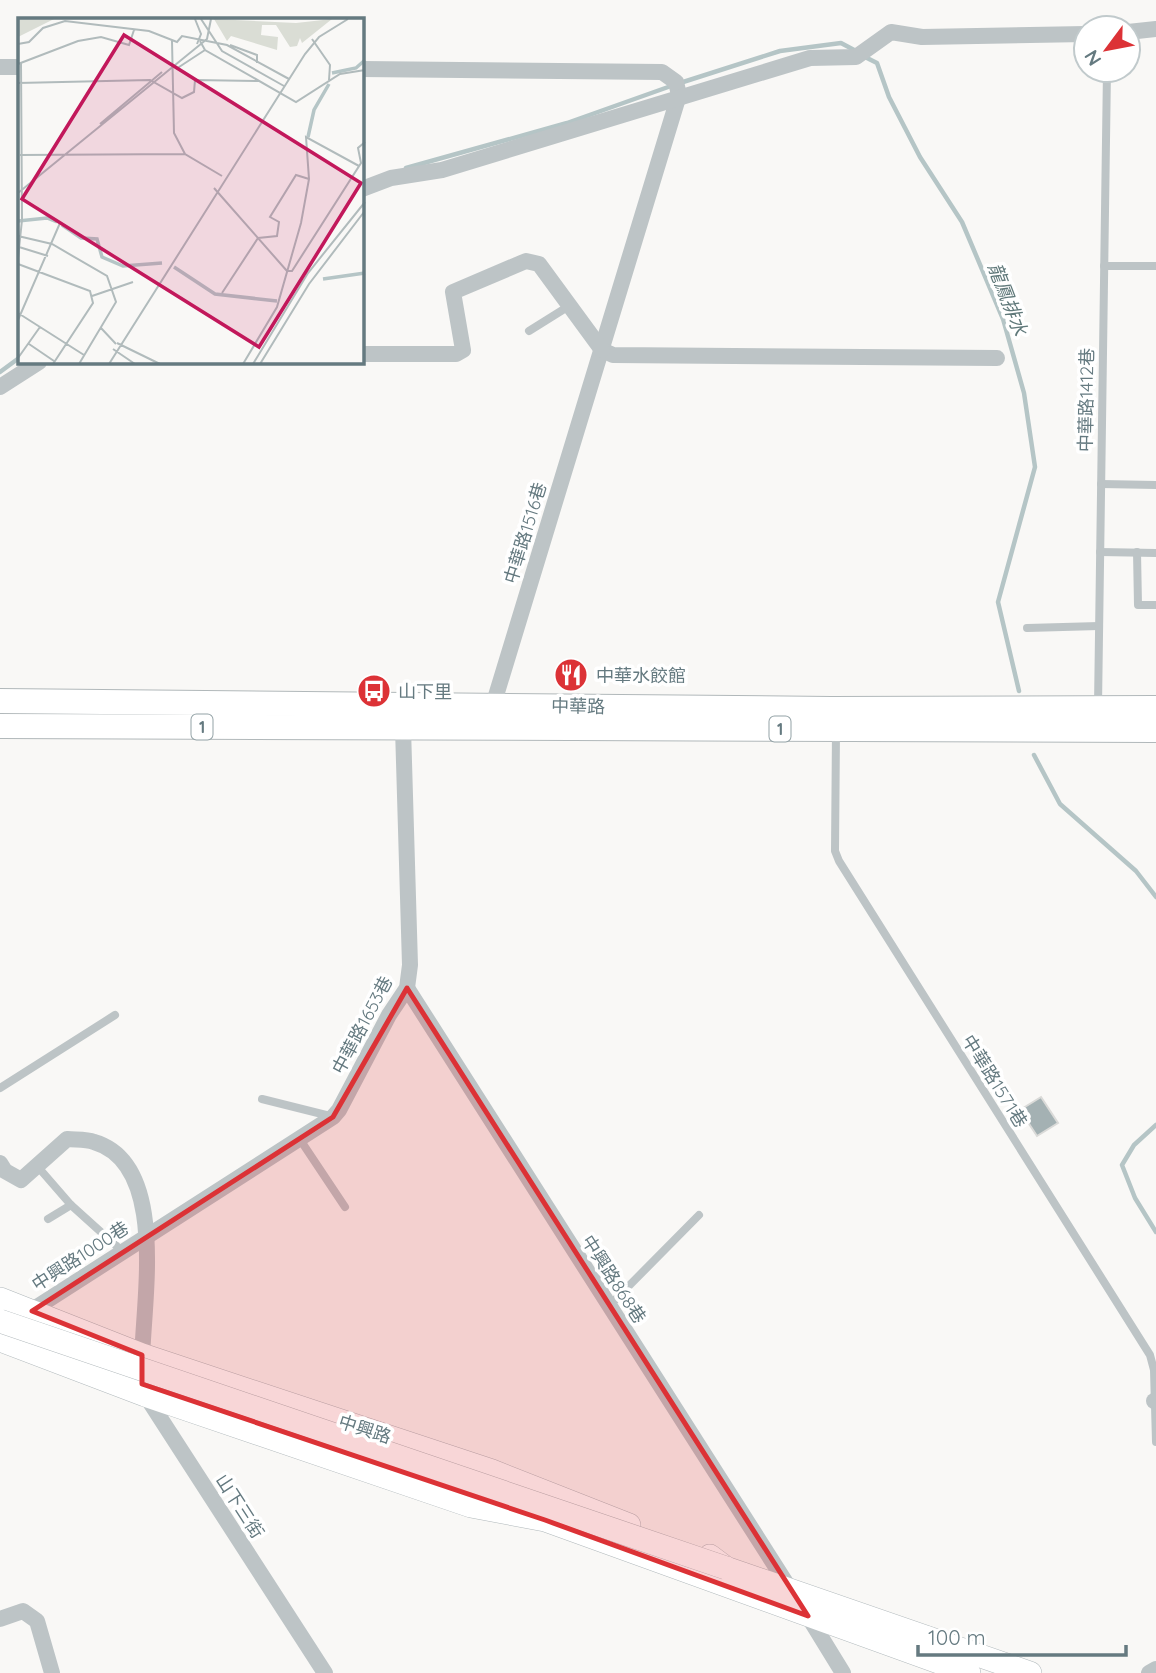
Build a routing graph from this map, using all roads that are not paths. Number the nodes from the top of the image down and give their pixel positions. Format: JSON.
{"nodes":[{"id":1,"x":1072,"y":34,"type":"edge"},
{"id":2,"x":0,"y":67,"type":"edge"},
{"id":3,"x":18,"y":67,"type":"edge"},
{"id":4,"x":364,"y":69,"type":"edge"},
{"id":5,"x":1107,"y":84,"type":"edge"},
{"id":6,"x":679,"y":95,"type":"junction"},
{"id":7,"x":364,"y":188,"type":"edge"},
{"id":8,"x":1104,"y":266,"type":"junction"},
{"id":9,"x":1156,"y":266,"type":"edge"},
{"id":10,"x":569,"y":306,"type":"junction"},
{"id":11,"x":529,"y":331,"type":"dead end"},
{"id":12,"x":602,"y":350,"type":"junction"},
{"id":13,"x":364,"y":354,"type":"edge"},
{"id":14,"x":997,"y":358,"type":"dead end"},
{"id":15,"x":36,"y":364,"type":"edge"},
{"id":16,"x":0,"y":387,"type":"edge"},
{"id":17,"x":1101,"y":484,"type":"junction"},
{"id":18,"x":1156,"y":485,"type":"edge"},
{"id":19,"x":1100,"y":552,"type":"junction"},
{"id":20,"x":1137,"y":552,"type":"junction"},
{"id":21,"x":1156,"y":553,"type":"edge"},
{"id":22,"x":1156,"y":605,"type":"edge"},
{"id":23,"x":1099,"y":626,"type":"junction"},
{"id":24,"x":1027,"y":628,"type":"dead end"},
{"id":25,"x":0,"y":701,"type":"edge"},
{"id":26,"x":1156,"y":708,"type":"edge"},
{"id":27,"x":403,"y":717,"type":"junction"},
{"id":28,"x":491,"y":717,"type":"junction"},
{"id":29,"x":1097,"y":719,"type":"junction"},
{"id":30,"x":0,"y":726,"type":"edge"},
{"id":31,"x":836,"y":729,"type":"junction"},
{"id":32,"x":1156,"y":730,"type":"edge"},
{"id":33,"x":407,"y":988,"type":"junction"},
{"id":34,"x":115,"y":1015,"type":"dead end"},
{"id":35,"x":0,"y":1088,"type":"edge"},
{"id":36,"x":262,"y":1099,"type":"dead end"},
{"id":37,"x":333,"y":1117,"type":"junction"},
{"id":38,"x":299,"y":1138,"type":"junction"},
{"id":39,"x":0,"y":1163,"type":"edge"},
{"id":40,"x":38,"y":1167,"type":"junction"},
{"id":41,"x":71,"y":1205,"type":"junction"},
{"id":42,"x":345,"y":1207,"type":"dead end"},
{"id":43,"x":699,"y":1215,"type":"dead end"},
{"id":44,"x":48,"y":1219,"type":"dead end"},
{"id":45,"x":149,"y":1234,"type":"junction"},
{"id":46,"x":122,"y":1251,"type":"junction"},
{"id":47,"x":0,"y":1299,"type":"edge"},
{"id":48,"x":609,"y":1306,"type":"junction"},
{"id":49,"x":32,"y":1311,"type":"junction"},
{"id":50,"x":0,"y":1321,"type":"edge"},
{"id":51,"x":0,"y":1330,"type":"edge"},
{"id":52,"x":0,"y":1338,"type":"edge"},
{"id":53,"x":142,"y":1354,"type":"junction"},
{"id":54,"x":145,"y":1395,"type":"junction"},
{"id":55,"x":1155,"y":1401,"type":"edge"},
{"id":56,"x":1156,"y":1442,"type":"edge"},
{"id":57,"x":545,"y":1520,"type":"junction"},
{"id":58,"x":726,"y":1568,"type":"junction"},
{"id":59,"x":790,"y":1589,"type":"junction"},
{"id":60,"x":808,"y":1616,"type":"junction"},
{"id":61,"x":0,"y":1619,"type":"edge"},
{"id":62,"x":1156,"y":1669,"type":"edge"},
{"id":63,"x":51,"y":1673,"type":"edge"},
{"id":64,"x":326,"y":1673,"type":"edge"},
{"id":65,"x":843,"y":1673,"type":"edge"},
{"id":66,"x":969,"y":1673,"type":"edge"},
{"id":67,"x":1030,"y":1673,"type":"edge"},
{"id":68,"x":1149,"y":1673,"type":"edge"}],
"edges":[{"from":1,"to":6,"type":"street"},
{"from":2,"to":3,"type":"street"},
{"from":4,"to":6,"type":"street"},
{"from":5,"to":8,"type":"lane","name":"中華路1412巷"},
{"from":6,"to":7,"type":"street"},
{"from":6,"to":12,"type":"street","name":"中華路1516巷"},
{"from":8,"to":9,"type":"lane"},
{"from":8,"to":17,"type":"lane","name":"中華路1412巷"},
{"from":10,"to":11,"type":"lane"},
{"from":10,"to":12,"type":"street"},
{"from":10,"to":13,"type":"street"},
{"from":12,"to":14,"type":"street"},
{"from":12,"to":28,"type":"street","name":"中華路1516巷"},
{"from":15,"to":16,"type":"street"},
{"from":17,"to":18,"type":"lane"},
{"from":17,"to":19,"type":"lane","name":"中華路1412巷"},
{"from":19,"to":20,"type":"lane"},
{"from":19,"to":23,"type":"lane","name":"中華路1412巷"},
{"from":20,"to":21,"type":"lane"},
{"from":20,"to":22,"type":"lane"},
{"from":23,"to":24,"type":"lane"},
{"from":23,"to":29,"type":"lane","name":"中華路1412巷"},
{"from":25,"to":27,"type":"main road","name":"中華路","number":"1"},
{"from":26,"to":29,"type":"main road","name":"中華路","number":"1"},
{"from":27,"to":28,"type":"main road","name":"中華路","number":"1"},
{"from":27,"to":30,"type":"main road","name":"中華路","number":"1"},
{"from":27,"to":33,"type":"street","name":"中華路1653巷"},
{"from":28,"to":29,"type":"main road","name":"中華路","number":"1"},
{"from":28,"to":31,"type":"main road","name":"中華路","number":"1"},
{"from":29,"to":31,"type":"main road","name":"中華路","number":"1"},
{"from":29,"to":32,"type":"main road","name":"中華路","number":"1"},
{"from":31,"to":55,"type":"lane","name":"中華路1571巷"},
{"from":33,"to":37,"type":"street","name":"中華路1653巷"},
{"from":33,"to":48,"type":"street","name":"中興路868巷"},
{"from":34,"to":35,"type":"lane"},
{"from":36,"to":37,"type":"lane"},
{"from":37,"to":38,"type":"street","name":"中華路1653巷"},
{"from":38,"to":42,"type":"lane"},
{"from":38,"to":45,"type":"street","name":"中華路1653巷"},
{"from":39,"to":40,"type":"street"},
{"from":40,"to":41,"type":"lane"},
{"from":40,"to":45,"type":"street","name":"山下三街"},
{"from":41,"to":44,"type":"lane"},
{"from":41,"to":46,"type":"lane"},
{"from":43,"to":48,"type":"lane"},
{"from":45,"to":46,"type":"street","name":"中興路1000巷"},
{"from":45,"to":53,"type":"street","name":"山下三街"},
{"from":46,"to":49,"type":"street","name":"中興路1000巷"},
{"from":47,"to":49,"type":"street","name":"中興路"},
{"from":48,"to":59,"type":"street","name":"中興路868巷"},
{"from":49,"to":51,"type":"street","name":"中興路1000巷"},
{"from":49,"to":53,"type":"street","name":"中興路"},
{"from":50,"to":58,"type":"street","name":"中興路","bridge":true},
{"from":52,"to":54,"type":"street","name":"中興路"},
{"from":52,"to":57,"type":"street","name":"中興路"},
{"from":53,"to":54,"type":"street","name":"山下三街"},
{"from":53,"to":58,"type":"street","name":"中興路"},
{"from":54,"to":57,"type":"street","name":"中興路"},
{"from":54,"to":64,"type":"street","name":"山下三街"},
{"from":55,"to":56,"type":"lane","name":"中華路1571巷"},
{"from":57,"to":60,"type":"street","name":"中興路"},
{"from":58,"to":59,"type":"street","name":"中興路"},
{"from":59,"to":60,"type":"street"},
{"from":59,"to":67,"type":"street","name":"中興路"},
{"from":60,"to":65,"type":"street"},
{"from":60,"to":66,"type":"street","name":"中興路"},
{"from":61,"to":63,"type":"street"},
{"from":62,"to":68,"type":"street"}]}
